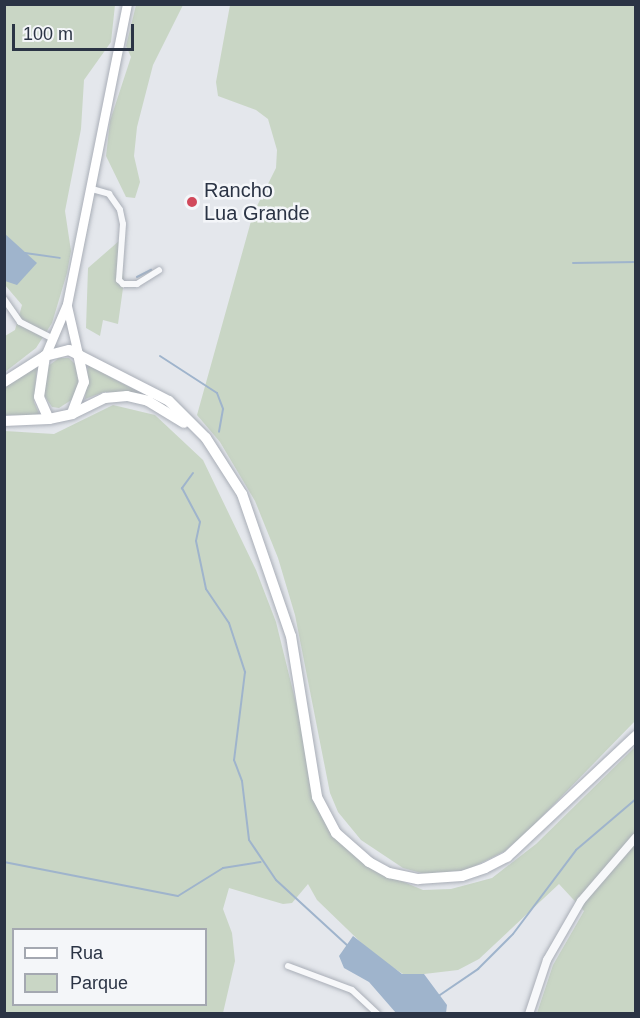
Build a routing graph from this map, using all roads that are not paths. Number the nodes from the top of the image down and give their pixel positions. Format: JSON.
{"nodes":[{"id":1,"x":127,"y":4,"type":"edge"},
{"id":2,"x":92,"y":189,"type":"junction"},
{"id":3,"x":159,"y":270,"type":"dead end"},
{"id":4,"x":4,"y":300,"type":"edge"},
{"id":5,"x":67,"y":304,"type":"junction"},
{"id":6,"x":53,"y":339,"type":"junction"},
{"id":7,"x":78,"y":354,"type":"junction"},
{"id":8,"x":45,"y":356,"type":"junction"},
{"id":9,"x":4,"y":382,"type":"edge"},
{"id":10,"x":72,"y":414,"type":"junction"},
{"id":11,"x":49,"y":419,"type":"junction"},
{"id":12,"x":4,"y":421,"type":"edge"},
{"id":13,"x":254,"y":530,"type":"junction"},
{"id":14,"x":636,"y":736,"type":"edge"},
{"id":15,"x":636,"y":837,"type":"edge"},
{"id":16,"x":288,"y":966,"type":"dead end"},
{"id":17,"x":378,"y":1014,"type":"edge"},
{"id":18,"x":529,"y":1014,"type":"edge"}],
"edges":[{"from":1,"to":2,"type":"main road"},
{"from":2,"to":3,"type":"street"},
{"from":2,"to":5,"type":"main road"},
{"from":4,"to":6,"type":"street"},
{"from":5,"to":6,"type":"main road"},
{"from":5,"to":7,"type":"main road"},
{"from":6,"to":8,"type":"main road"},
{"from":7,"to":8,"type":"highway"},
{"from":7,"to":10,"type":"highway"},
{"from":7,"to":13,"type":"highway"},
{"from":8,"to":9,"type":"highway"},
{"from":8,"to":11,"type":"highway"},
{"from":10,"to":11,"type":"highway"},
{"from":10,"to":13,"type":"highway"},
{"from":11,"to":12,"type":"highway"},
{"from":13,"to":14,"type":"highway"},
{"from":15,"to":18,"type":"street"},
{"from":16,"to":17,"type":"street"}]}
